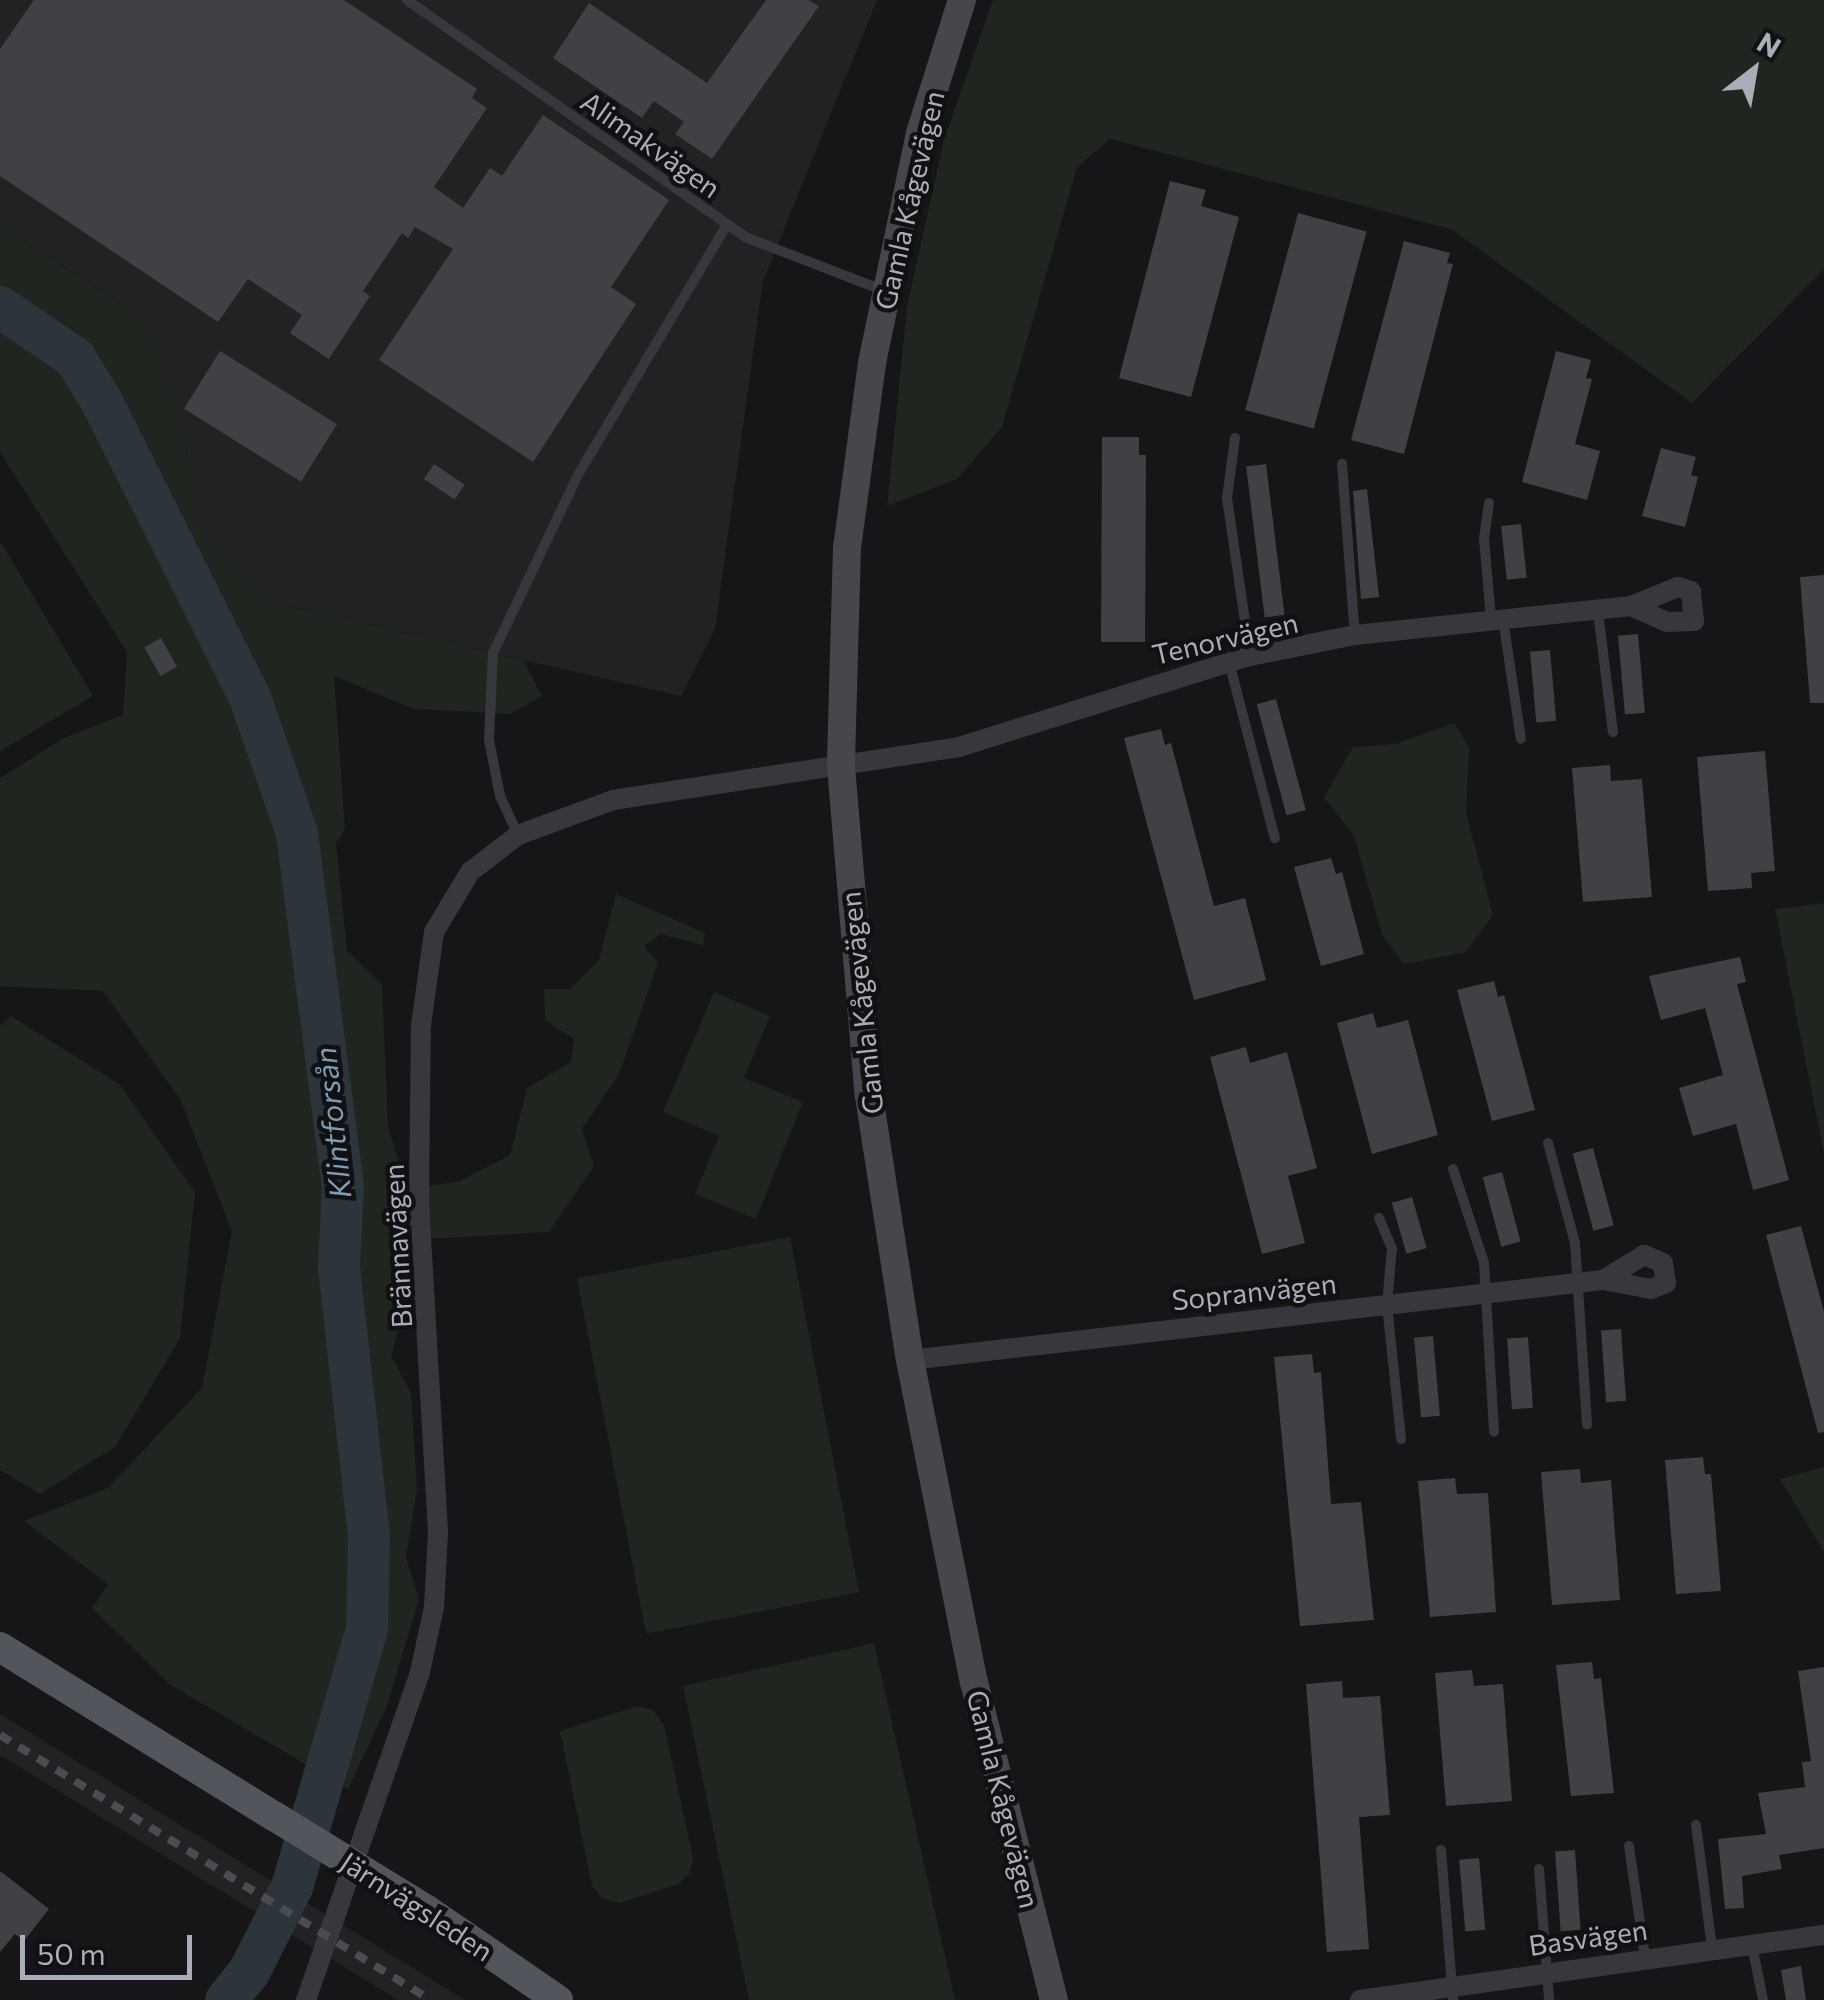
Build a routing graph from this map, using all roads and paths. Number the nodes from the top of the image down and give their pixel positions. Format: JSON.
{"nodes":[{"id":1,"x":407,"y":0,"type":"edge"},
{"id":2,"x":962,"y":0,"type":"edge"},
{"id":3,"x":727,"y":225,"type":"junction"},
{"id":4,"x":886,"y":291,"type":"junction"},
{"id":5,"x":1235,"y":438,"type":"dead end"},
{"id":6,"x":1342,"y":464,"type":"dead end"},
{"id":7,"x":1489,"y":502,"type":"dead end"},
{"id":8,"x":1631,"y":606,"type":"dead end"},
{"id":9,"x":1598,"y":612,"type":"junction"},
{"id":10,"x":1497,"y":619,"type":"junction"},
{"id":11,"x":1355,"y":636,"type":"junction"},
{"id":12,"x":1250,"y":656,"type":"junction"},
{"id":13,"x":1228,"y":661,"type":"junction"},
{"id":14,"x":1613,"y":732,"type":"dead end"},
{"id":15,"x":1521,"y":739,"type":"dead end"},
{"id":16,"x":841,"y":766,"type":"junction"},
{"id":17,"x":518,"y":834,"type":"junction"},
{"id":18,"x":1275,"y":838,"type":"dead end"},
{"id":19,"x":1548,"y":1143,"type":"dead end"},
{"id":20,"x":1454,"y":1170,"type":"dead end"},
{"id":21,"x":1379,"y":1218,"type":"dead end"},
{"id":22,"x":1603,"y":1280,"type":"dead end"},
{"id":23,"x":1577,"y":1284,"type":"junction"},
{"id":24,"x":1481,"y":1295,"type":"junction"},
{"id":25,"x":1387,"y":1306,"type":"junction"},
{"id":26,"x":910,"y":1360,"type":"junction"},
{"id":27,"x":1586,"y":1425,"type":"dead end"},
{"id":28,"x":1494,"y":1432,"type":"dead end"},
{"id":29,"x":1401,"y":1438,"type":"dead end"},
{"id":30,"x":0,"y":1647,"type":"edge"},
{"id":31,"x":1696,"y":1825,"type":"dead end"},
{"id":32,"x":1629,"y":1846,"type":"dead end"},
{"id":33,"x":1441,"y":1850,"type":"dead end"},
{"id":34,"x":1539,"y":1869,"type":"dead end"},
{"id":35,"x":1824,"y":1934,"type":"edge"},
{"id":36,"x":1752,"y":1944,"type":"junction"},
{"id":37,"x":1712,"y":1949,"type":"junction"},
{"id":38,"x":1645,"y":1958,"type":"junction"},
{"id":39,"x":1544,"y":1970,"type":"junction"},
{"id":40,"x":1452,"y":1993,"type":"edge"},
{"id":41,"x":306,"y":2000,"type":"edge"},
{"id":42,"x":558,"y":2000,"type":"edge"},
{"id":43,"x":1054,"y":2000,"type":"edge"},
{"id":44,"x":1360,"y":2000,"type":"edge"},
{"id":45,"x":1549,"y":2000,"type":"edge"},
{"id":46,"x":1763,"y":2000,"type":"edge"}],
"edges":[{"from":1,"to":3,"type":"lane","name":"Alimakvägen"},
{"from":2,"to":4,"type":"street","name":"Gamla Kågevägen"},
{"from":3,"to":4,"type":"lane","name":"Alimakvägen"},
{"from":3,"to":17,"type":"lane"},
{"from":4,"to":16,"type":"street","name":"Gamla Kågevägen"},
{"from":5,"to":12,"type":"lane"},
{"from":6,"to":11,"type":"lane"},
{"from":7,"to":10,"type":"lane"},
{"from":8,"to":9,"type":"street","name":"Tenorvägen"},
{"from":9,"to":10,"type":"street","name":"Tenorvägen"},
{"from":9,"to":14,"type":"lane"},
{"from":10,"to":11,"type":"street","name":"Tenorvägen"},
{"from":10,"to":15,"type":"lane"},
{"from":11,"to":12,"type":"street","name":"Tenorvägen"},
{"from":12,"to":13,"type":"street","name":"Tenorvägen"},
{"from":13,"to":16,"type":"street","name":"Tenorvägen"},
{"from":13,"to":18,"type":"lane"},
{"from":16,"to":17,"type":"street","name":"Brännavägen"},
{"from":16,"to":26,"type":"street","name":"Gamla Kågevägen"},
{"from":17,"to":41,"type":"street","name":"Brännavägen"},
{"from":19,"to":23,"type":"lane"},
{"from":20,"to":24,"type":"lane"},
{"from":21,"to":25,"type":"lane"},
{"from":22,"to":23,"type":"street","name":"Sopranvägen"},
{"from":23,"to":24,"type":"street","name":"Sopranvägen"},
{"from":23,"to":27,"type":"lane"},
{"from":24,"to":25,"type":"street","name":"Sopranvägen"},
{"from":24,"to":28,"type":"lane"},
{"from":25,"to":26,"type":"street","name":"Sopranvägen"},
{"from":25,"to":29,"type":"lane"},
{"from":26,"to":43,"type":"street","name":"Gamla Kågevägen"},
{"from":30,"to":42,"type":"main road","name":"Järnvägsleden","bridge":true},
{"from":31,"to":37,"type":"lane"},
{"from":32,"to":38,"type":"lane"},
{"from":33,"to":40,"type":"lane"},
{"from":34,"to":39,"type":"lane"},
{"from":35,"to":36,"type":"street","name":"Basvägen"},
{"from":36,"to":37,"type":"street","name":"Basvägen"},
{"from":36,"to":46,"type":"lane"},
{"from":37,"to":38,"type":"street","name":"Basvägen"},
{"from":38,"to":39,"type":"street","name":"Basvägen"},
{"from":39,"to":40,"type":"street","name":"Basvägen"},
{"from":39,"to":45,"type":"lane"},
{"from":40,"to":44,"type":"street","name":"Basvägen"}]}
